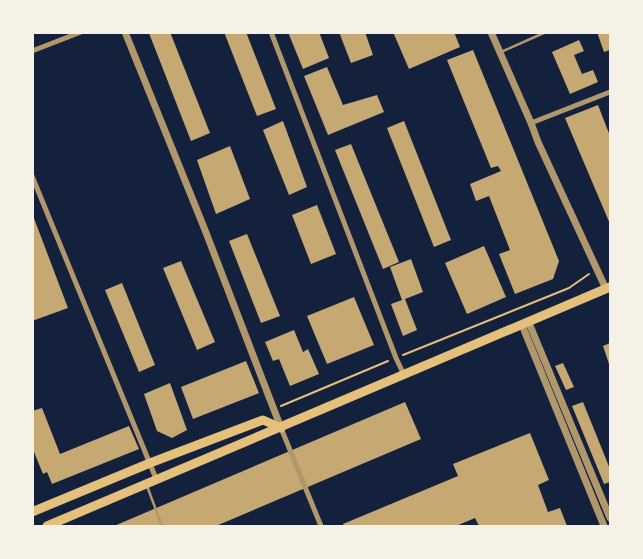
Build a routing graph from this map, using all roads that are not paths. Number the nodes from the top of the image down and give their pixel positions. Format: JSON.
{"nodes":[{"id":1,"x":81,"y":32,"type":"edge"},
{"id":2,"x":125,"y":32,"type":"edge"},
{"id":3,"x":271,"y":32,"type":"edge"},
{"id":4,"x":491,"y":32,"type":"edge"},
{"id":5,"x":546,"y":32,"type":"edge"},
{"id":6,"x":32,"y":51,"type":"edge"},
{"id":7,"x":500,"y":53,"type":"junction"},
{"id":8,"x":610,"y":92,"type":"edge"},
{"id":9,"x":531,"y":123,"type":"junction"},
{"id":10,"x":32,"y":176,"type":"edge"},
{"id":11,"x":608,"y":288,"type":"edge"},
{"id":12,"x":526,"y":324,"type":"junction"},
{"id":13,"x":404,"y":376,"type":"junction"},
{"id":14,"x":281,"y":428,"type":"junction"},
{"id":15,"x":150,"y":463,"type":"junction"},
{"id":16,"x":157,"y":481,"type":"junction"},
{"id":17,"x":146,"y":485,"type":"junction"},
{"id":18,"x":32,"y":512,"type":"edge"},
{"id":19,"x":610,"y":518,"type":"edge"},
{"id":20,"x":46,"y":526,"type":"edge"},
{"id":21,"x":162,"y":526,"type":"edge"},
{"id":22,"x":321,"y":526,"type":"edge"},
{"id":23,"x":604,"y":526,"type":"edge"}],
"edges":[{"from":1,"to":6,"type":"street"},
{"from":2,"to":14,"type":"street"},
{"from":3,"to":13,"type":"street"},
{"from":4,"to":7,"type":"street"},
{"from":5,"to":7,"type":"lane"},
{"from":7,"to":9,"type":"street"},
{"from":8,"to":9,"type":"street"},
{"from":9,"to":11,"type":"street"},
{"from":10,"to":15,"type":"street"},
{"from":11,"to":12,"type":"main road"},
{"from":12,"to":13,"type":"main road"},
{"from":12,"to":19,"type":"street"},
{"from":12,"to":23,"type":"street"},
{"from":13,"to":14,"type":"main road"},
{"from":14,"to":15,"type":"main road"},
{"from":14,"to":16,"type":"main road"},
{"from":14,"to":22,"type":"street"},
{"from":15,"to":16,"type":"street"},
{"from":15,"to":18,"type":"main road"},
{"from":16,"to":17,"type":"main road"},
{"from":17,"to":20,"type":"main road"},
{"from":17,"to":21,"type":"lane"}]}
